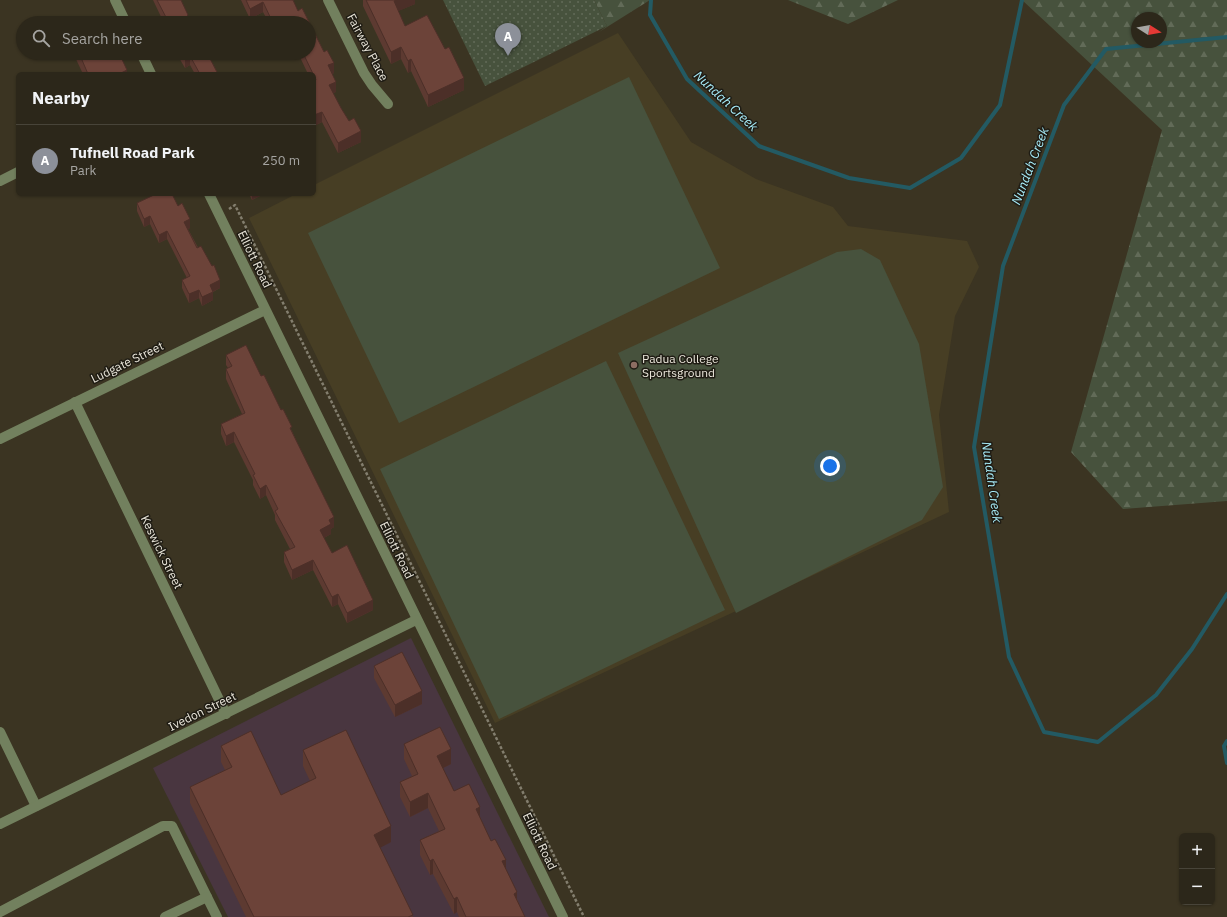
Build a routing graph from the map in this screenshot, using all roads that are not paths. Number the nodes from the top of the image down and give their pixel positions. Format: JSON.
{"nodes":[{"id":1,"x":115,"y":0,"type":"edge"},
{"id":2,"x":328,"y":0,"type":"edge"},
{"id":3,"x":123,"y":16,"type":"edge"},
{"id":4,"x":144,"y":60,"type":"edge"},
{"id":5,"x":150,"y":72,"type":"edge"},
{"id":6,"x":388,"y":104,"type":"dead end"},
{"id":7,"x":16,"y":173,"type":"edge"},
{"id":8,"x":0,"y":181,"type":"edge"},
{"id":9,"x":210,"y":196,"type":"edge"},
{"id":10,"x":265,"y":310,"type":"junction"},
{"id":11,"x":75,"y":402,"type":"junction"},
{"id":12,"x":0,"y":439,"type":"edge"},
{"id":13,"x":416,"y":620,"type":"junction"},
{"id":14,"x":226,"y":714,"type":"junction"},
{"id":15,"x":0,"y":732,"type":"edge"},
{"id":16,"x":36,"y":806,"type":"junction"},
{"id":17,"x":0,"y":824,"type":"edge"},
{"id":18,"x":207,"y":897,"type":"junction"},
{"id":19,"x":0,"y":912,"type":"edge"},
{"id":20,"x":165,"y":917,"type":"edge"},
{"id":21,"x":218,"y":917,"type":"edge"},
{"id":22,"x":563,"y":917,"type":"edge"}],
"edges":[{"from":1,"to":3,"type":"street"},
{"from":2,"to":6,"type":"street","name":"Fairway Place"},
{"from":4,"to":5,"type":"street"},
{"from":7,"to":8,"type":"street"},
{"from":9,"to":10,"type":"street","name":"Elliott Road"},
{"from":10,"to":11,"type":"street","name":"Ludgate Street"},
{"from":10,"to":13,"type":"street","name":"Elliott Road"},
{"from":11,"to":12,"type":"street","name":"Ludgate Street"},
{"from":11,"to":14,"type":"street","name":"Keswick Street"},
{"from":13,"to":14,"type":"street","name":"Ivedon Street"},
{"from":13,"to":22,"type":"street","name":"Elliott Road"},
{"from":14,"to":16,"type":"street","name":"Ivedon Street"},
{"from":15,"to":16,"type":"street"},
{"from":16,"to":17,"type":"street","name":"Ivedon Street"},
{"from":18,"to":19,"type":"street"},
{"from":18,"to":20,"type":"street"},
{"from":18,"to":21,"type":"street"}]}
